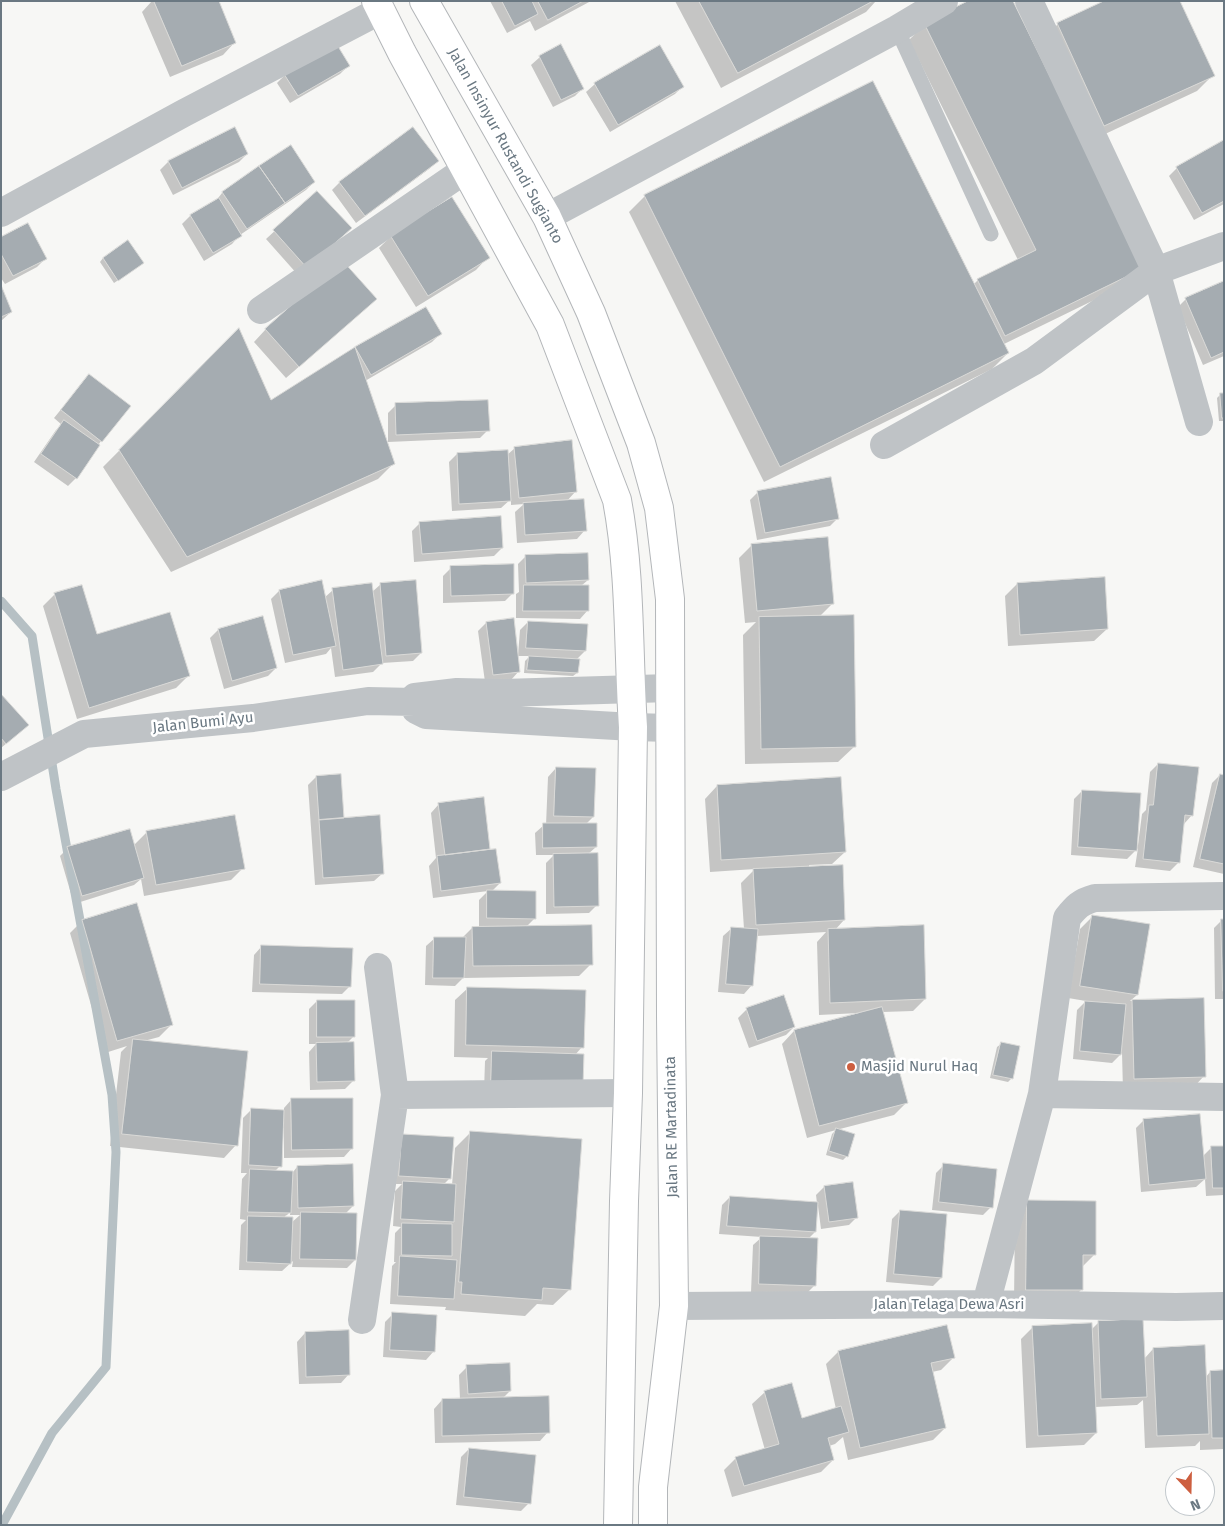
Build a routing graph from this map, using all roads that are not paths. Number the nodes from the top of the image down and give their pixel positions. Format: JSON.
{"nodes":[{"id":1,"x":424,"y":1,"type":"edge"},
{"id":2,"x":944,"y":1,"type":"edge"},
{"id":3,"x":1029,"y":1,"type":"edge"},
{"id":4,"x":378,"y":6,"type":"edge"},
{"id":5,"x":896,"y":29,"type":"junction"},
{"id":6,"x":465,"y":170,"type":"junction"},
{"id":7,"x":1,"y":213,"type":"edge"},
{"id":8,"x":547,"y":217,"type":"junction"},
{"id":9,"x":991,"y":234,"type":"dead end"},
{"id":10,"x":1224,"y":246,"type":"edge"},
{"id":11,"x":1156,"y":272,"type":"junction"},
{"id":12,"x":261,"y":310,"type":"dead end"},
{"id":13,"x":1199,"y":422,"type":"dead end"},
{"id":14,"x":884,"y":445,"type":"dead end"},
{"id":15,"x":670,"y":688,"type":"junction"},
{"id":16,"x":630,"y":690,"type":"junction"},
{"id":17,"x":415,"y":700,"type":"junction"},
{"id":18,"x":633,"y":727,"type":"junction"},
{"id":19,"x":670,"y":728,"type":"junction"},
{"id":20,"x":1,"y":777,"type":"edge"},
{"id":21,"x":1224,"y":896,"type":"edge"},
{"id":22,"x":378,"y":967,"type":"dead end"},
{"id":23,"x":628,"y":1093,"type":"junction"},
{"id":24,"x":1042,"y":1094,"type":"junction"},
{"id":25,"x":395,"y":1095,"type":"junction"},
{"id":26,"x":1224,"y":1097,"type":"edge"},
{"id":27,"x":986,"y":1304,"type":"junction"},
{"id":28,"x":674,"y":1306,"type":"junction"},
{"id":29,"x":1224,"y":1306,"type":"edge"},
{"id":30,"x":362,"y":1320,"type":"dead end"},
{"id":31,"x":618,"y":1525,"type":"edge"},
{"id":32,"x":652,"y":1525,"type":"edge"}],
"edges":[{"from":1,"to":8,"type":"highway","name":"Jalan Insinyur Rustandi Sugianto"},
{"from":2,"to":5,"type":"street"},
{"from":3,"to":11,"type":"street"},
{"from":4,"to":6,"type":"highway"},
{"from":4,"to":7,"type":"street"},
{"from":5,"to":8,"type":"street"},
{"from":5,"to":9,"type":"lane"},
{"from":6,"to":12,"type":"street"},
{"from":6,"to":16,"type":"highway"},
{"from":8,"to":15,"type":"highway","name":"Jalan Insinyur Rustandi Sugianto"},
{"from":10,"to":11,"type":"street"},
{"from":11,"to":13,"type":"street"},
{"from":11,"to":14,"type":"street"},
{"from":15,"to":16,"type":"street","name":"Jalan Bumi Ayu"},
{"from":15,"to":19,"type":"highway","name":"Jalan Insinyur Rustandi Sugianto"},
{"from":16,"to":17,"type":"street","name":"Jalan Bumi Ayu"},
{"from":16,"to":18,"type":"highway"},
{"from":17,"to":18,"type":"street"},
{"from":17,"to":20,"type":"street","name":"Jalan Bumi Ayu"},
{"from":18,"to":19,"type":"street"},
{"from":18,"to":23,"type":"highway"},
{"from":19,"to":28,"type":"highway","name":"Jalan RE Martadinata"},
{"from":21,"to":24,"type":"street"},
{"from":22,"to":25,"type":"street"},
{"from":23,"to":25,"type":"street"},
{"from":23,"to":31,"type":"highway"},
{"from":24,"to":26,"type":"street"},
{"from":24,"to":27,"type":"street"},
{"from":25,"to":30,"type":"street"},
{"from":27,"to":28,"type":"street","name":"Jalan Telaga Dewa Asri"},
{"from":27,"to":29,"type":"street","name":"Jalan Telaga Dewa Asri"},
{"from":28,"to":32,"type":"highway","name":"Jalan RE Martadinata"}]}
